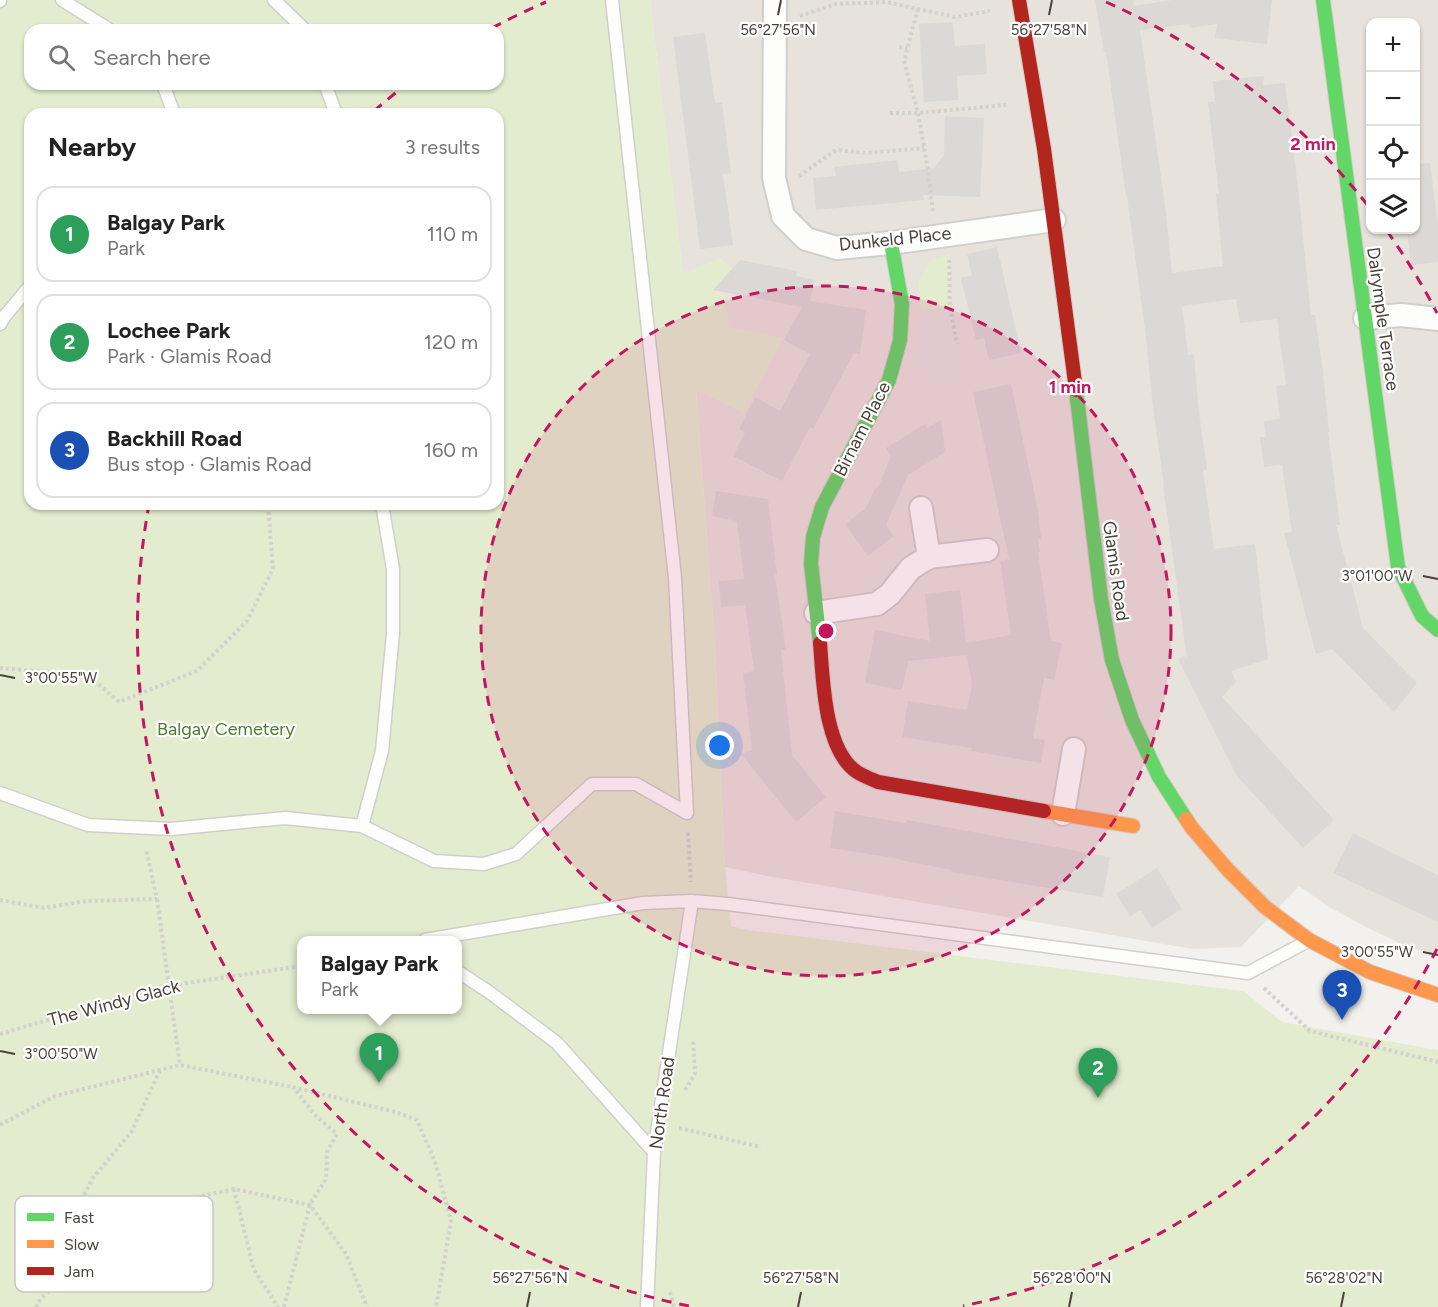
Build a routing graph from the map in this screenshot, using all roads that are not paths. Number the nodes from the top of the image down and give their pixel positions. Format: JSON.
{"nodes":[{"id":1,"x":62,"y":0,"type":"edge"},
{"id":2,"x":274,"y":0,"type":"edge"},
{"id":3,"x":612,"y":0,"type":"edge"},
{"id":4,"x":775,"y":0,"type":"edge"},
{"id":5,"x":1323,"y":0,"type":"edge"},
{"id":6,"x":1020,"y":3,"type":"edge"},
{"id":7,"x":100,"y":24,"type":"edge"},
{"id":8,"x":299,"y":24,"type":"edge"},
{"id":9,"x":165,"y":90,"type":"edge"},
{"id":10,"x":327,"y":90,"type":"edge"},
{"id":11,"x":172,"y":108,"type":"edge"},
{"id":12,"x":334,"y":108,"type":"edge"},
{"id":13,"x":1054,"y":220,"type":"junction"},
{"id":14,"x":891,"y":243,"type":"junction"},
{"id":15,"x":24,"y":293,"type":"edge"},
{"id":16,"x":1365,"y":318,"type":"junction"},
{"id":17,"x":1438,"y":319,"type":"edge"},
{"id":18,"x":0,"y":324,"type":"edge"},
{"id":19,"x":921,"y":508,"type":"dead end"},
{"id":20,"x":383,"y":510,"type":"edge"},
{"id":21,"x":987,"y":550,"type":"dead end"},
{"id":22,"x":929,"y":556,"type":"junction"},
{"id":23,"x":816,"y":613,"type":"junction"},
{"id":24,"x":1438,"y":630,"type":"edge"},
{"id":25,"x":1074,"y":749,"type":"dead end"},
{"id":26,"x":0,"y":793,"type":"edge"},
{"id":27,"x":1063,"y":814,"type":"junction"},
{"id":28,"x":362,"y":826,"type":"junction"},
{"id":29,"x":1133,"y":826,"type":"dead end"},
{"id":30,"x":692,"y":901,"type":"junction"},
{"id":31,"x":449,"y":936,"type":"edge"},
{"id":32,"x":1310,"y":940,"type":"junction"},
{"id":33,"x":462,"y":974,"type":"edge"},
{"id":34,"x":1438,"y":995,"type":"edge"},
{"id":35,"x":654,"y":1152,"type":"junction"},
{"id":36,"x":646,"y":1307,"type":"edge"}],
"edges":[{"from":1,"to":7,"type":"lane"},
{"from":2,"to":8,"type":"lane"},
{"from":3,"to":28,"type":"lane"},
{"from":4,"to":14,"type":"street","name":"Dunkeld Place"},
{"from":5,"to":16,"type":"street","name":"Dalrymple Terrace"},
{"from":6,"to":13,"type":"street","name":"Glamis Road"},
{"from":9,"to":11,"type":"lane"},
{"from":10,"to":12,"type":"lane"},
{"from":13,"to":14,"type":"street","name":"Dunkeld Place"},
{"from":13,"to":32,"type":"street","name":"Glamis Road"},
{"from":14,"to":23,"type":"street","name":"Birnam Place"},
{"from":15,"to":18,"type":"lane"},
{"from":16,"to":17,"type":"street"},
{"from":16,"to":24,"type":"street","name":"Dalrymple Terrace"},
{"from":19,"to":22,"type":"street"},
{"from":20,"to":28,"type":"lane"},
{"from":21,"to":22,"type":"street"},
{"from":22,"to":23,"type":"street"},
{"from":23,"to":27,"type":"street","name":"Birnam Place"},
{"from":25,"to":27,"type":"street"},
{"from":26,"to":28,"type":"lane"},
{"from":27,"to":29,"type":"street","name":"Birnam Place"},
{"from":30,"to":31,"type":"lane"},
{"from":30,"to":32,"type":"lane"},
{"from":30,"to":35,"type":"lane","name":"North Road"},
{"from":32,"to":34,"type":"street","name":"Glamis Road"},
{"from":33,"to":35,"type":"lane"},
{"from":35,"to":36,"type":"lane","name":"North Road"}]}
